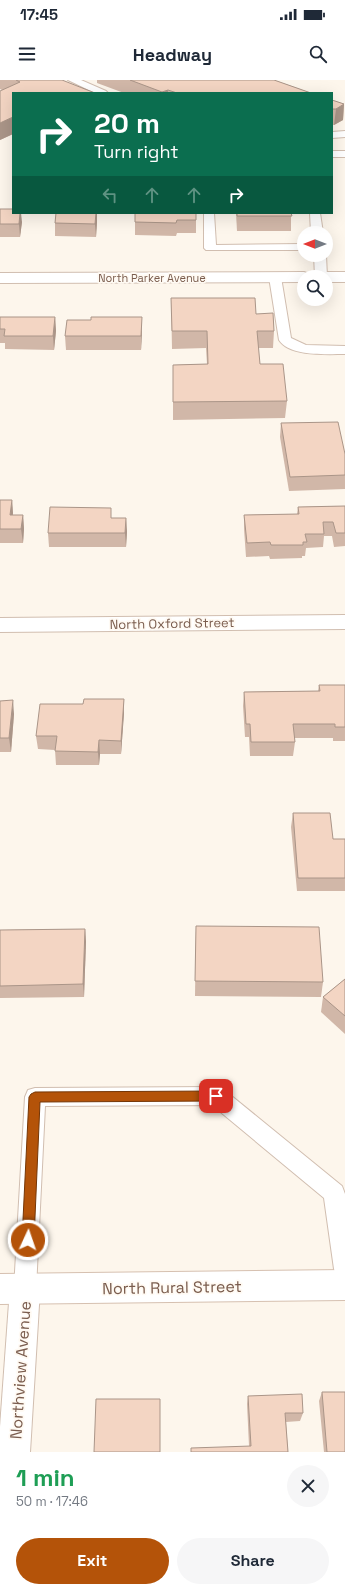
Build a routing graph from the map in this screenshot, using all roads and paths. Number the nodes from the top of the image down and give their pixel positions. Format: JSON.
{"nodes":[{"id":1,"x":73,"y":80,"type":"edge"},
{"id":2,"x":101,"y":92,"type":"edge"},
{"id":3,"x":333,"y":134,"type":"edge"},
{"id":4,"x":345,"y":134,"type":"edge"},
{"id":5,"x":333,"y":154,"type":"edge"},
{"id":6,"x":345,"y":154,"type":"edge"},
{"id":7,"x":209,"y":214,"type":"edge"},
{"id":8,"x":314,"y":214,"type":"edge"},
{"id":9,"x":316,"y":226,"type":"edge"},
{"id":10,"x":297,"y":247,"type":"edge"},
{"id":11,"x":275,"y":277,"type":"junction"},
{"id":12,"x":297,"y":277,"type":"edge"},
{"id":13,"x":333,"y":277,"type":"edge"},
{"id":14,"x":345,"y":277,"type":"edge"},
{"id":15,"x":0,"y":278,"type":"edge"},
{"id":16,"x":345,"y":350,"type":"edge"},
{"id":17,"x":345,"y":622,"type":"edge"},
{"id":18,"x":0,"y":625,"type":"edge"},
{"id":19,"x":345,"y":1269,"type":"edge"},
{"id":20,"x":345,"y":1285,"type":"edge"},
{"id":21,"x":13,"y":1289,"type":"edge"},
{"id":22,"x":14,"y":1452,"type":"edge"}],
"edges":[{"from":1,"to":2,"type":"lane"},
{"from":3,"to":4,"type":"lane"},
{"from":5,"to":6,"type":"lane"},
{"from":7,"to":10,"type":"lane"},
{"from":8,"to":9,"type":"lane"},
{"from":11,"to":12,"type":"street","name":"North Parker Avenue"},
{"from":11,"to":15,"type":"street","name":"North Parker Avenue"},
{"from":11,"to":16,"type":"lane"},
{"from":13,"to":14,"type":"street"},
{"from":17,"to":18,"type":"street","name":"North Oxford Street"},
{"from":19,"to":21,"type":"lane"},
{"from":20,"to":21,"type":"street","name":"North Rural Street"},
{"from":21,"to":22,"type":"street","name":"Northview Avenue"}]}
